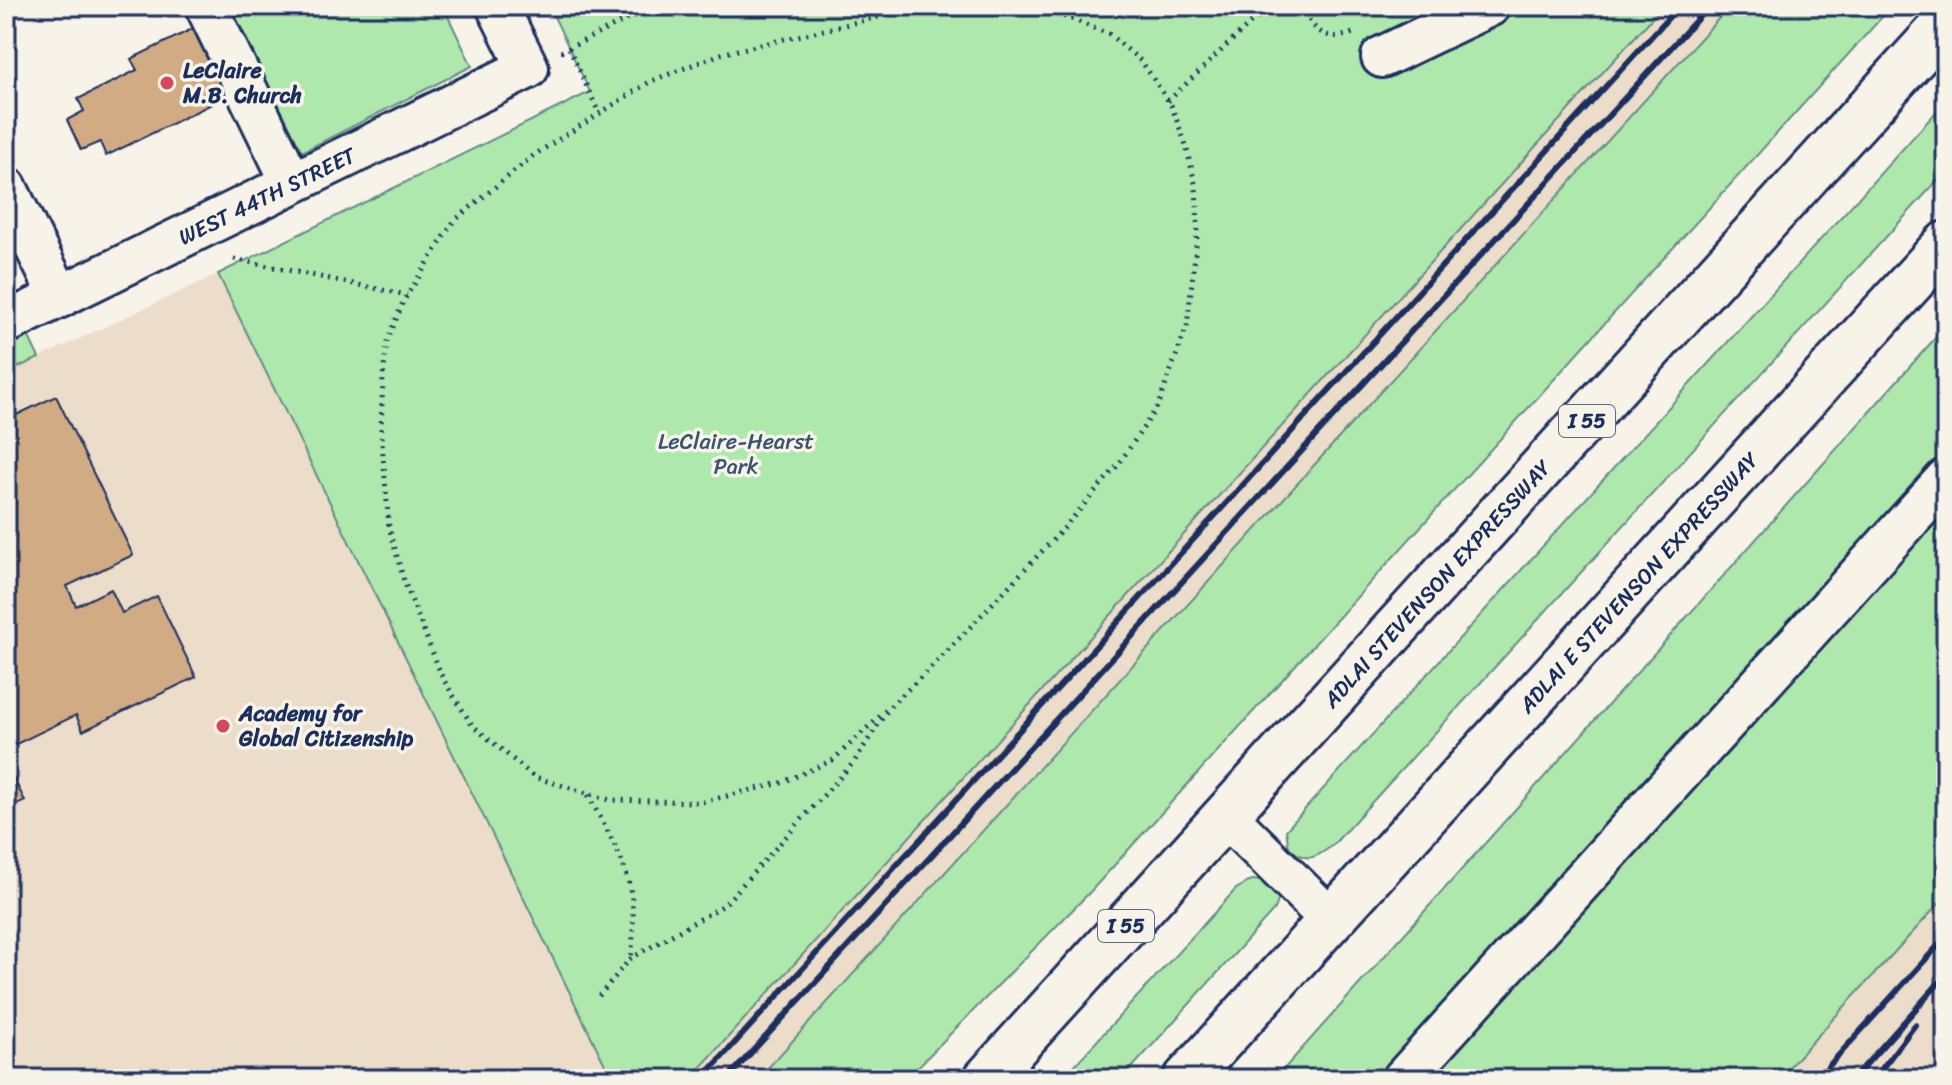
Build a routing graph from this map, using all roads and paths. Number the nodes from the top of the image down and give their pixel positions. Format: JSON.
{"nodes":[{"id":1,"x":206,"y":6,"type":"edge"},
{"id":2,"x":497,"y":6,"type":"edge"},
{"id":3,"x":654,"y":6,"type":"edge"},
{"id":4,"x":925,"y":6,"type":"edge"},
{"id":5,"x":1019,"y":6,"type":"edge"},
{"id":6,"x":1255,"y":6,"type":"edge"},
{"id":7,"x":1277,"y":6,"type":"edge"},
{"id":8,"x":1301,"y":6,"type":"edge"},
{"id":9,"x":1489,"y":6,"type":"edge"},
{"id":10,"x":1033,"y":8,"type":"edge"},
{"id":11,"x":1259,"y":15,"type":"junction"},
{"id":12,"x":1946,"y":23,"type":"edge"},
{"id":13,"x":1370,"y":44,"type":"joint"},
{"id":14,"x":1168,"y":101,"type":"junction"},
{"id":15,"x":599,"y":113,"type":"junction"},
{"id":16,"x":292,"y":183,"type":"junction"},
{"id":17,"x":6,"y":187,"type":"edge"},
{"id":18,"x":1946,"y":244,"type":"edge"},
{"id":19,"x":234,"y":259,"type":"dead end"},
{"id":20,"x":407,"y":295,"type":"junction"},
{"id":21,"x":60,"y":297,"type":"junction"},
{"id":22,"x":6,"y":323,"type":"edge"},
{"id":23,"x":1946,"y":479,"type":"edge"},
{"id":24,"x":892,"y":704,"type":"junction"},
{"id":25,"x":588,"y":794,"type":"junction"},
{"id":26,"x":1227,"y":817,"type":"junction"},
{"id":27,"x":1330,"y":919,"type":"junction"},
{"id":28,"x":630,"y":959,"type":"junction"},
{"id":29,"x":599,"y":996,"type":"dead end"},
{"id":30,"x":1024,"y":1036,"type":"junction"},
{"id":31,"x":977,"y":1079,"type":"edge"},
{"id":32,"x":986,"y":1079,"type":"edge"},
{"id":33,"x":1186,"y":1079,"type":"edge"},
{"id":34,"x":1403,"y":1079,"type":"edge"}],
"edges":[{"from":1,"to":16,"type":"street"},
{"from":2,"to":16,"type":"street","name":"WEST 44TH STREET"},
{"from":3,"to":15,"type":"path"},
{"from":4,"to":15,"type":"path"},
{"from":5,"to":10,"type":"path"},
{"from":6,"to":11,"type":"path"},
{"from":7,"to":11,"type":"path"},
{"from":8,"to":13,"type":"path"},
{"from":9,"to":13,"type":"street"},
{"from":10,"to":14,"type":"path"},
{"from":11,"to":14,"type":"path"},
{"from":12,"to":26,"type":"highway","name":"ADLAI STEVENSON EXPRESSWAY","number":"I 55"},
{"from":14,"to":24,"type":"path"},
{"from":15,"to":20,"type":"path"},
{"from":16,"to":21,"type":"street","name":"WEST 44TH STREET"},
{"from":17,"to":21,"type":"street"},
{"from":18,"to":27,"type":"highway","name":"ADLAI E STEVENSON EXPRESSWAY"},
{"from":19,"to":20,"type":"path"},
{"from":20,"to":25,"type":"path"},
{"from":21,"to":22,"type":"street","name":"WEST 44TH STREET"},
{"from":23,"to":34,"type":"street"},
{"from":24,"to":25,"type":"path"},
{"from":24,"to":28,"type":"path"},
{"from":25,"to":28,"type":"path"},
{"from":26,"to":27,"type":"street"},
{"from":26,"to":30,"type":"highway","name":"ADLAI STEVENSON EXPRESSWAY","number":"I 55"},
{"from":27,"to":33,"type":"highway","name":"ADLAI E STEVENSON EXPRESSWAY"},
{"from":28,"to":29,"type":"path"},
{"from":30,"to":31,"type":"highway"},
{"from":30,"to":32,"type":"highway","number":"I 55"}]}
